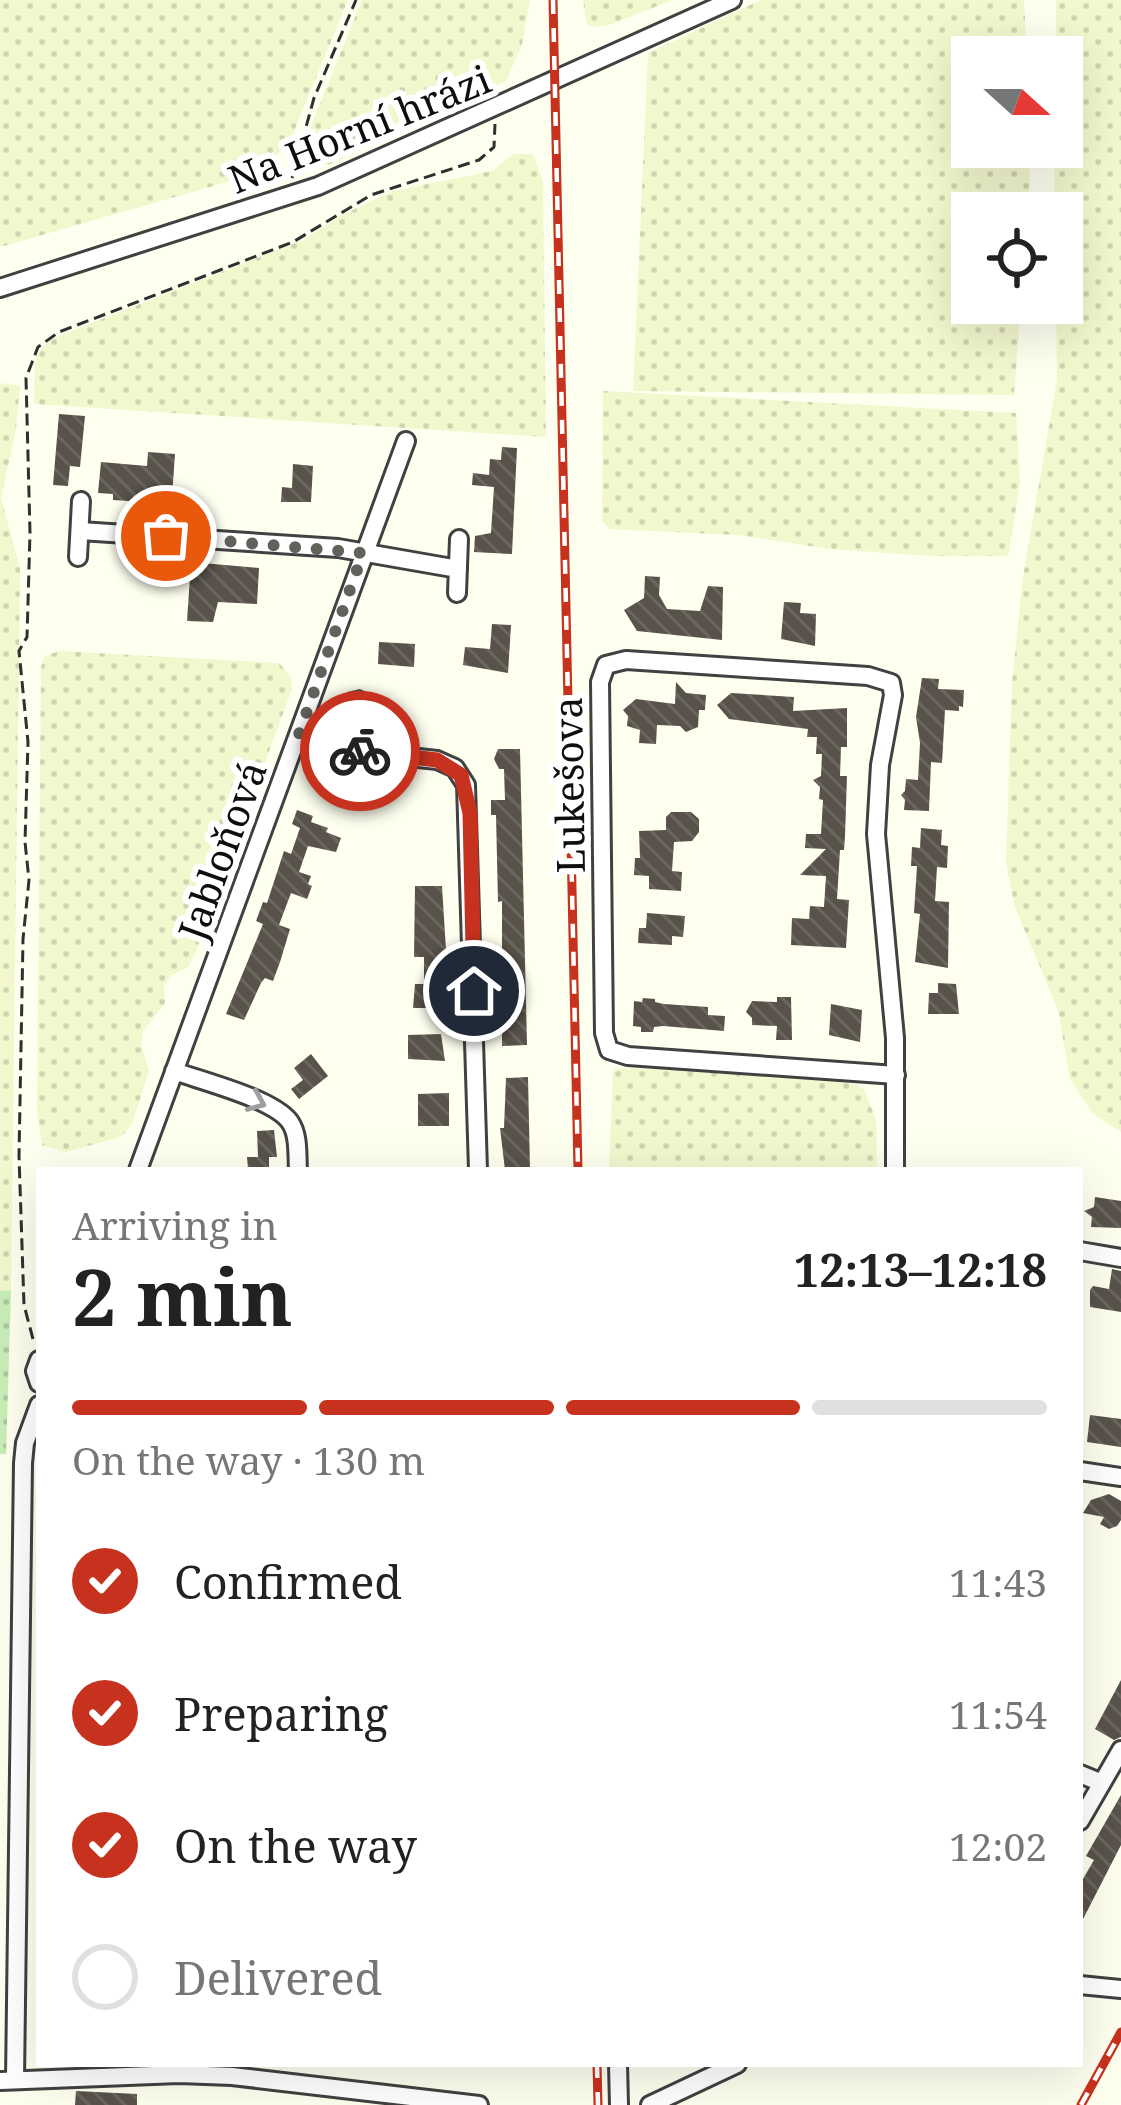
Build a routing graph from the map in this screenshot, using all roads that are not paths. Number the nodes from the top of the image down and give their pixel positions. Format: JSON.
{"nodes":[{"id":1,"x":732,"y":0,"type":"edge"},
{"id":2,"x":0,"y":288,"type":"edge"},
{"id":3,"x":406,"y":441,"type":"dead end"},
{"id":4,"x":81,"y":501,"type":"dead end"},
{"id":5,"x":80,"y":531,"type":"junction"},
{"id":6,"x":460,"y":539,"type":"dead end"},
{"id":7,"x":363,"y":553,"type":"junction"},
{"id":8,"x":79,"y":557,"type":"dead end"},
{"id":9,"x":458,"y":569,"type":"junction"},
{"id":10,"x":457,"y":593,"type":"dead end"},
{"id":11,"x":299,"y":734,"type":"junction"},
{"id":12,"x":174,"y":1071,"type":"junction"},
{"id":13,"x":896,"y":1075,"type":"junction"},
{"id":14,"x":139,"y":1167,"type":"edge"},
{"id":15,"x":298,"y":1167,"type":"edge"},
{"id":16,"x":478,"y":1167,"type":"edge"},
{"id":17,"x":895,"y":1167,"type":"edge"},
{"id":18,"x":1083,"y":1252,"type":"edge"},
{"id":19,"x":1121,"y":1258,"type":"edge"},
{"id":20,"x":36,"y":1414,"type":"edge"},
{"id":21,"x":1083,"y":1471,"type":"edge"},
{"id":22,"x":1121,"y":1477,"type":"edge"},
{"id":23,"x":30,"y":1560,"type":"edge"},
{"id":24,"x":1121,"y":1750,"type":"edge"},
{"id":25,"x":1083,"y":1775,"type":"edge"},
{"id":26,"x":1102,"y":1783,"type":"junction"},
{"id":27,"x":1083,"y":1816,"type":"edge"},
{"id":28,"x":1083,"y":1985,"type":"edge"},
{"id":29,"x":1121,"y":1989,"type":"edge"},
{"id":30,"x":618,"y":2067,"type":"edge"},
{"id":31,"x":731,"y":2067,"type":"edge"},
{"id":32,"x":285,"y":2072,"type":"edge"},
{"id":33,"x":7,"y":2080,"type":"edge"},
{"id":34,"x":681,"y":2098,"type":"edge"},
{"id":35,"x":479,"y":2105,"type":"edge"},
{"id":36,"x":619,"y":2105,"type":"edge"},
{"id":37,"x":650,"y":2105,"type":"edge"}],
"edges":[{"from":1,"to":2,"type":"street","name":"Na Horní hrázi"},
{"from":3,"to":7,"type":"street","name":"Jabloňová"},
{"from":4,"to":5,"type":"street"},
{"from":5,"to":7,"type":"street"},
{"from":5,"to":8,"type":"street"},
{"from":6,"to":9,"type":"street"},
{"from":7,"to":9,"type":"street"},
{"from":7,"to":11,"type":"street","name":"Jabloňová"},
{"from":9,"to":10,"type":"street"},
{"from":11,"to":12,"type":"street","name":"Jabloňová"},
{"from":11,"to":16,"type":"street"},
{"from":12,"to":14,"type":"street","name":"Jabloňová"},
{"from":12,"to":15,"type":"street","one_way":true},
{"from":13,"to":13,"type":"street","name":"Lukešova"},
{"from":13,"to":17,"type":"street"},
{"from":18,"to":19,"type":"street"},
{"from":20,"to":23,"type":"street"},
{"from":21,"to":22,"type":"street"},
{"from":23,"to":33,"type":"street"},
{"from":24,"to":26,"type":"street"},
{"from":25,"to":26,"type":"street"},
{"from":26,"to":27,"type":"street"},
{"from":28,"to":29,"type":"street"},
{"from":30,"to":36,"type":"street"},
{"from":31,"to":34,"type":"street"},
{"from":32,"to":33,"type":"street"},
{"from":32,"to":35,"type":"street"},
{"from":34,"to":37,"type":"street"}]}
